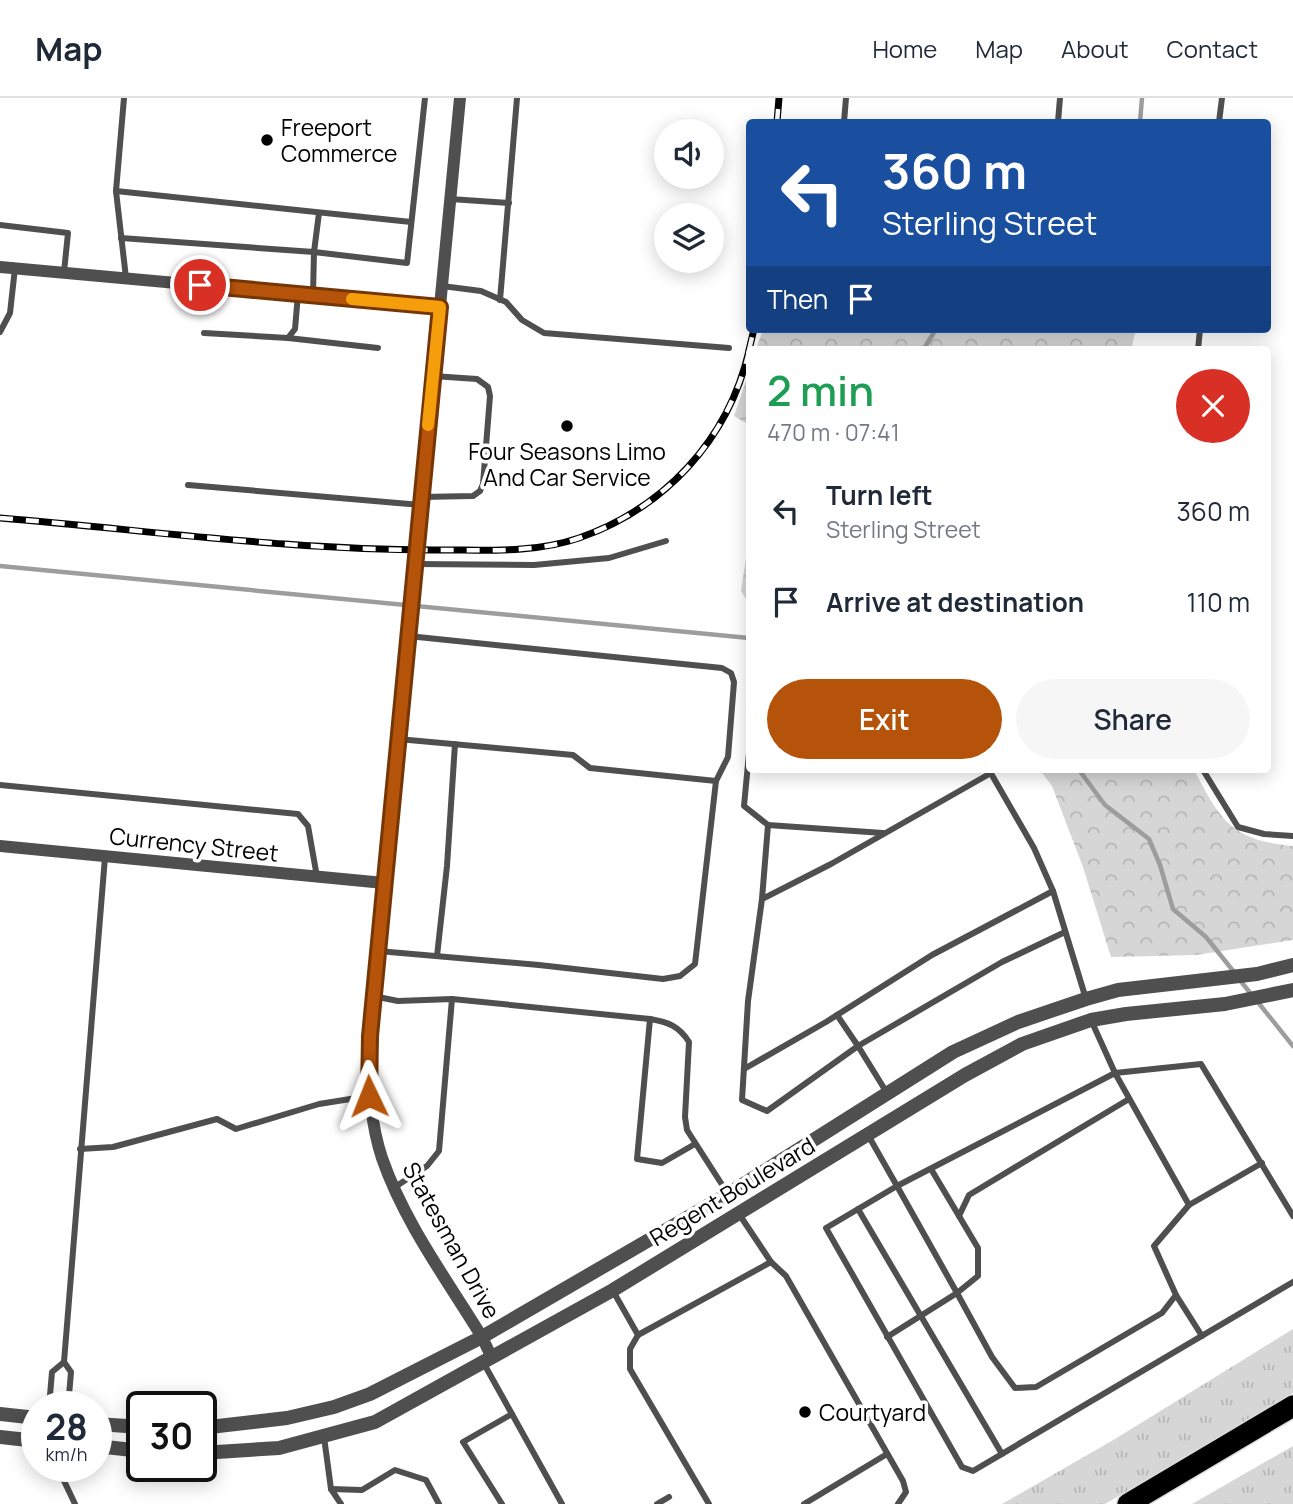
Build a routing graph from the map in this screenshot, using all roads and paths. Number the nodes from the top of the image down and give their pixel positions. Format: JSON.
{"nodes":[{"id":1,"x":124,"y":98,"type":"edge"},
{"id":2,"x":425,"y":98,"type":"edge"},
{"id":3,"x":460,"y":98,"type":"edge"},
{"id":4,"x":517,"y":98,"type":"edge"},
{"id":5,"x":846,"y":98,"type":"edge"},
{"id":6,"x":1060,"y":98,"type":"edge"},
{"id":7,"x":1222,"y":98,"type":"edge"},
{"id":8,"x":844,"y":119,"type":"edge"},
{"id":9,"x":1058,"y":119,"type":"edge"},
{"id":10,"x":1219,"y":119,"type":"edge"},
{"id":11,"x":116,"y":191,"type":"junction"},
{"id":12,"x":450,"y":199,"type":"junction"},
{"id":13,"x":509,"y":203,"type":"junction"},
{"id":14,"x":319,"y":212,"type":"junction"},
{"id":15,"x":411,"y":222,"type":"junction"},
{"id":16,"x":0,"y":225,"type":"edge"},
{"id":17,"x":121,"y":238,"type":"junction"},
{"id":18,"x":314,"y":252,"type":"junction"},
{"id":19,"x":0,"y":267,"type":"edge"},
{"id":20,"x":15,"y":268,"type":"junction"},
{"id":21,"x":64,"y":272,"type":"junction"},
{"id":22,"x":126,"y":278,"type":"junction"},
{"id":23,"x":442,"y":286,"type":"junction"},
{"id":24,"x":298,"y":294,"type":"junction"},
{"id":25,"x":313,"y":295,"type":"junction"},
{"id":26,"x":500,"y":300,"type":"junction"},
{"id":27,"x":440,"y":307,"type":"junction"},
{"id":28,"x":0,"y":332,"type":"edge"},
{"id":29,"x":204,"y":333,"type":"dead end"},
{"id":30,"x":288,"y":338,"type":"junction"},
{"id":31,"x":378,"y":348,"type":"dead end"},
{"id":32,"x":729,"y":348,"type":"dead end"},
{"id":33,"x":433,"y":376,"type":"junction"},
{"id":34,"x":188,"y":485,"type":"dead end"},
{"id":35,"x":421,"y":501,"type":"junction"},
{"id":36,"x":666,"y":541,"type":"dead end"},
{"id":37,"x":414,"y":569,"type":"junction"},
{"id":38,"x":408,"y":636,"type":"junction"},
{"id":39,"x":398,"y":739,"type":"junction"},
{"id":40,"x":455,"y":744,"type":"junction"},
{"id":41,"x":747,"y":773,"type":"edge"},
{"id":42,"x":987,"y":773,"type":"edge"},
{"id":43,"x":991,"y":773,"type":"edge"},
{"id":44,"x":1204,"y":773,"type":"edge"},
{"id":45,"x":716,"y":781,"type":"junction"},
{"id":46,"x":0,"y":785,"type":"edge"},
{"id":47,"x":768,"y":825,"type":"junction"},
{"id":48,"x":885,"y":833,"type":"junction"},
{"id":49,"x":1293,"y":836,"type":"edge"},
{"id":50,"x":0,"y":846,"type":"edge"},
{"id":51,"x":105,"y":856,"type":"junction"},
{"id":52,"x":317,"y":877,"type":"junction"},
{"id":53,"x":384,"y":883,"type":"junction"},
{"id":54,"x":1053,"y":891,"type":"junction"},
{"id":55,"x":762,"y":899,"type":"junction"},
{"id":56,"x":1065,"y":932,"type":"junction"},
{"id":57,"x":377,"y":951,"type":"junction"},
{"id":58,"x":438,"y":956,"type":"junction"},
{"id":59,"x":1293,"y":965,"type":"edge"},
{"id":60,"x":1293,"y":990,"type":"edge"},
{"id":61,"x":373,"y":996,"type":"junction"},
{"id":62,"x":452,"y":999,"type":"junction"},
{"id":63,"x":1086,"y":999,"type":"junction"},
{"id":64,"x":837,"y":1015,"type":"junction"},
{"id":65,"x":650,"y":1020,"type":"junction"},
{"id":66,"x":1091,"y":1020,"type":"junction"},
{"id":67,"x":858,"y":1046,"type":"junction"},
{"id":68,"x":744,"y":1069,"type":"junction"},
{"id":69,"x":1115,"y":1073,"type":"junction"},
{"id":70,"x":887,"y":1093,"type":"junction"},
{"id":71,"x":369,"y":1096,"type":"junction"},
{"id":72,"x":1129,"y":1099,"type":"junction"},
{"id":73,"x":868,"y":1135,"type":"junction"},
{"id":74,"x":695,"y":1144,"type":"junction"},
{"id":75,"x":80,"y":1149,"type":"junction"},
{"id":76,"x":1262,"y":1163,"type":"junction"},
{"id":77,"x":931,"y":1169,"type":"junction"},
{"id":78,"x":897,"y":1186,"type":"junction"},
{"id":79,"x":395,"y":1187,"type":"junction"},
{"id":80,"x":728,"y":1194,"type":"junction"},
{"id":81,"x":1189,"y":1205,"type":"junction"},
{"id":82,"x":858,"y":1209,"type":"junction"},
{"id":83,"x":739,"y":1214,"type":"junction"},
{"id":84,"x":959,"y":1216,"type":"junction"},
{"id":85,"x":1293,"y":1216,"type":"edge"},
{"id":86,"x":771,"y":1262,"type":"junction"},
{"id":87,"x":1293,"y":1282,"type":"edge"},
{"id":88,"x":613,"y":1290,"type":"junction"},
{"id":89,"x":957,"y":1293,"type":"junction"},
{"id":90,"x":1176,"y":1295,"type":"junction"},
{"id":91,"x":922,"y":1315,"type":"junction"},
{"id":92,"x":638,"y":1335,"type":"junction"},
{"id":93,"x":1202,"y":1336,"type":"junction"},
{"id":94,"x":482,"y":1337,"type":"junction"},
{"id":95,"x":887,"y":1337,"type":"junction"},
{"id":96,"x":487,"y":1360,"type":"junction"},
{"id":97,"x":64,"y":1362,"type":"junction"},
{"id":98,"x":50,"y":1391,"type":"edge"},
{"id":99,"x":69,"y":1391,"type":"edge"},
{"id":100,"x":1293,"y":1406,"type":"edge"},
{"id":101,"x":0,"y":1414,"type":"edge"},
{"id":102,"x":512,"y":1414,"type":"junction"},
{"id":103,"x":21,"y":1416,"type":"edge"},
{"id":104,"x":217,"y":1426,"type":"edge"},
{"id":105,"x":0,"y":1437,"type":"edge"},
{"id":106,"x":324,"y":1437,"type":"junction"},
{"id":107,"x":21,"y":1439,"type":"edge"},
{"id":108,"x":217,"y":1452,"type":"edge"},
{"id":109,"x":887,"y":1454,"type":"junction"},
{"id":110,"x":1002,"y":1454,"type":"junction"},
{"id":111,"x":65,"y":1482,"type":"edge"},
{"id":112,"x":331,"y":1489,"type":"junction"},
{"id":113,"x":669,"y":1497,"type":"dead end"},
{"id":114,"x":75,"y":1504,"type":"edge"},
{"id":115,"x":341,"y":1504,"type":"edge"},
{"id":116,"x":439,"y":1504,"type":"edge"},
{"id":117,"x":502,"y":1504,"type":"edge"},
{"id":118,"x":562,"y":1504,"type":"edge"},
{"id":119,"x":657,"y":1504,"type":"edge"},
{"id":120,"x":709,"y":1504,"type":"edge"},
{"id":121,"x":804,"y":1504,"type":"edge"},
{"id":122,"x":898,"y":1504,"type":"edge"},
{"id":123,"x":1128,"y":1504,"type":"edge"}],
"edges":[{"from":1,"to":11,"type":"lane"},
{"from":2,"to":15,"type":"lane"},
{"from":3,"to":12,"type":"street","name":"Statesman Drive"},
{"from":4,"to":13,"type":"lane"},
{"from":5,"to":8,"type":"lane"},
{"from":6,"to":9,"type":"lane"},
{"from":7,"to":10,"type":"lane"},
{"from":11,"to":14,"type":"lane"},
{"from":11,"to":17,"type":"lane"},
{"from":12,"to":13,"type":"lane"},
{"from":12,"to":23,"type":"street","name":"Statesman Drive"},
{"from":13,"to":26,"type":"lane"},
{"from":14,"to":15,"type":"lane"},
{"from":14,"to":18,"type":"lane"},
{"from":15,"to":18,"type":"lane"},
{"from":16,"to":21,"type":"lane"},
{"from":17,"to":18,"type":"lane"},
{"from":17,"to":22,"type":"lane"},
{"from":18,"to":25,"type":"lane"},
{"from":19,"to":20,"type":"street"},
{"from":20,"to":21,"type":"street"},
{"from":20,"to":28,"type":"lane"},
{"from":21,"to":22,"type":"street"},
{"from":22,"to":24,"type":"street"},
{"from":23,"to":26,"type":"lane"},
{"from":23,"to":27,"type":"street","name":"Statesman Drive"},
{"from":24,"to":25,"type":"street"},
{"from":24,"to":30,"type":"lane"},
{"from":25,"to":27,"type":"street"},
{"from":26,"to":32,"type":"lane"},
{"from":27,"to":33,"type":"street","name":"Statesman Drive"},
{"from":29,"to":30,"type":"lane"},
{"from":30,"to":31,"type":"lane"},
{"from":33,"to":35,"type":"street","name":"Statesman Drive"},
{"from":33,"to":35,"type":"lane"},
{"from":34,"to":35,"type":"lane"},
{"from":35,"to":37,"type":"street","name":"Statesman Drive"},
{"from":36,"to":37,"type":"lane"},
{"from":37,"to":38,"type":"street","name":"Statesman Drive"},
{"from":38,"to":39,"type":"street","name":"Statesman Drive"},
{"from":38,"to":45,"type":"lane"},
{"from":39,"to":40,"type":"lane"},
{"from":39,"to":53,"type":"street","name":"Statesman Drive"},
{"from":40,"to":45,"type":"lane"},
{"from":40,"to":58,"type":"lane"},
{"from":41,"to":47,"type":"lane"},
{"from":42,"to":48,"type":"lane"},
{"from":43,"to":54,"type":"lane"},
{"from":44,"to":49,"type":"lane"},
{"from":45,"to":58,"type":"lane"},
{"from":46,"to":52,"type":"lane"},
{"from":47,"to":48,"type":"lane"},
{"from":47,"to":55,"type":"lane"},
{"from":48,"to":55,"type":"lane"},
{"from":50,"to":51,"type":"street","name":"Currency Street"},
{"from":51,"to":52,"type":"street","name":"Currency Street"},
{"from":51,"to":75,"type":"lane"},
{"from":52,"to":53,"type":"street","name":"Currency Street"},
{"from":53,"to":57,"type":"street","name":"Statesman Drive"},
{"from":54,"to":56,"type":"lane"},
{"from":54,"to":64,"type":"lane"},
{"from":55,"to":68,"type":"lane"},
{"from":56,"to":63,"type":"lane"},
{"from":56,"to":67,"type":"lane"},
{"from":57,"to":58,"type":"lane"},
{"from":57,"to":61,"type":"street","name":"Statesman Drive"},
{"from":59,"to":63,"type":"street","name":"Regent Boulevard"},
{"from":60,"to":66,"type":"street","name":"Regent Boulevard"},
{"from":61,"to":62,"type":"lane"},
{"from":61,"to":71,"type":"street","name":"Statesman Drive"},
{"from":62,"to":65,"type":"lane"},
{"from":62,"to":79,"type":"lane"},
{"from":63,"to":70,"type":"street","name":"Regent Boulevard"},
{"from":64,"to":67,"type":"lane"},
{"from":64,"to":68,"type":"lane"},
{"from":65,"to":74,"type":"lane"},
{"from":65,"to":74,"type":"lane"},
{"from":66,"to":69,"type":"lane"},
{"from":66,"to":73,"type":"street","name":"Regent Boulevard"},
{"from":67,"to":68,"type":"lane"},
{"from":67,"to":70,"type":"lane"},
{"from":69,"to":72,"type":"lane"},
{"from":69,"to":76,"type":"lane"},
{"from":69,"to":77,"type":"lane"},
{"from":70,"to":80,"type":"street","name":"Regent Boulevard"},
{"from":71,"to":75,"type":"lane"},
{"from":71,"to":79,"type":"street","name":"Statesman Drive"},
{"from":72,"to":81,"type":"lane"},
{"from":72,"to":84,"type":"lane"},
{"from":73,"to":78,"type":"lane"},
{"from":73,"to":83,"type":"street","name":"Regent Boulevard"},
{"from":74,"to":80,"type":"lane"},
{"from":75,"to":97,"type":"lane"},
{"from":76,"to":81,"type":"lane"},
{"from":76,"to":85,"type":"lane"},
{"from":77,"to":78,"type":"lane"},
{"from":77,"to":84,"type":"lane"},
{"from":78,"to":82,"type":"lane"},
{"from":78,"to":89,"type":"lane"},
{"from":79,"to":94,"type":"street","name":"Statesman Drive"},
{"from":80,"to":83,"type":"street"},
{"from":80,"to":94,"type":"street","name":"Regent Boulevard"},
{"from":81,"to":90,"type":"lane"},
{"from":82,"to":91,"type":"lane"},
{"from":82,"to":95,"type":"lane"},
{"from":83,"to":86,"type":"lane"},
{"from":83,"to":88,"type":"street","name":"Regent Boulevard"},
{"from":84,"to":89,"type":"lane"},
{"from":86,"to":92,"type":"lane"},
{"from":86,"to":109,"type":"lane"},
{"from":87,"to":93,"type":"lane"},
{"from":88,"to":92,"type":"lane"},
{"from":88,"to":96,"type":"street","name":"Regent Boulevard"},
{"from":89,"to":90,"type":"lane"},
{"from":89,"to":91,"type":"lane"},
{"from":90,"to":93,"type":"lane"},
{"from":91,"to":95,"type":"lane"},
{"from":91,"to":110,"type":"lane"},
{"from":92,"to":120,"type":"lane"},
{"from":93,"to":110,"type":"lane"},
{"from":94,"to":96,"type":"street","name":"Statesman Drive"},
{"from":94,"to":104,"type":"street","name":"Regent Boulevard"},
{"from":95,"to":110,"type":"lane"},
{"from":96,"to":102,"type":"lane"},
{"from":96,"to":106,"type":"street","name":"Regent Boulevard"},
{"from":97,"to":98,"type":"lane"},
{"from":97,"to":99,"type":"lane"},
{"from":100,"to":123,"type":"highway"},
{"from":101,"to":103,"type":"street"},
{"from":102,"to":117,"type":"lane"},
{"from":102,"to":118,"type":"lane"},
{"from":105,"to":107,"type":"street"},
{"from":106,"to":108,"type":"street","name":"Regent Boulevard"},
{"from":106,"to":112,"type":"lane"},
{"from":109,"to":121,"type":"lane"},
{"from":109,"to":122,"type":"lane"},
{"from":111,"to":114,"type":"lane"},
{"from":112,"to":115,"type":"lane"},
{"from":112,"to":116,"type":"lane"},
{"from":113,"to":119,"type":"lane"}]}
